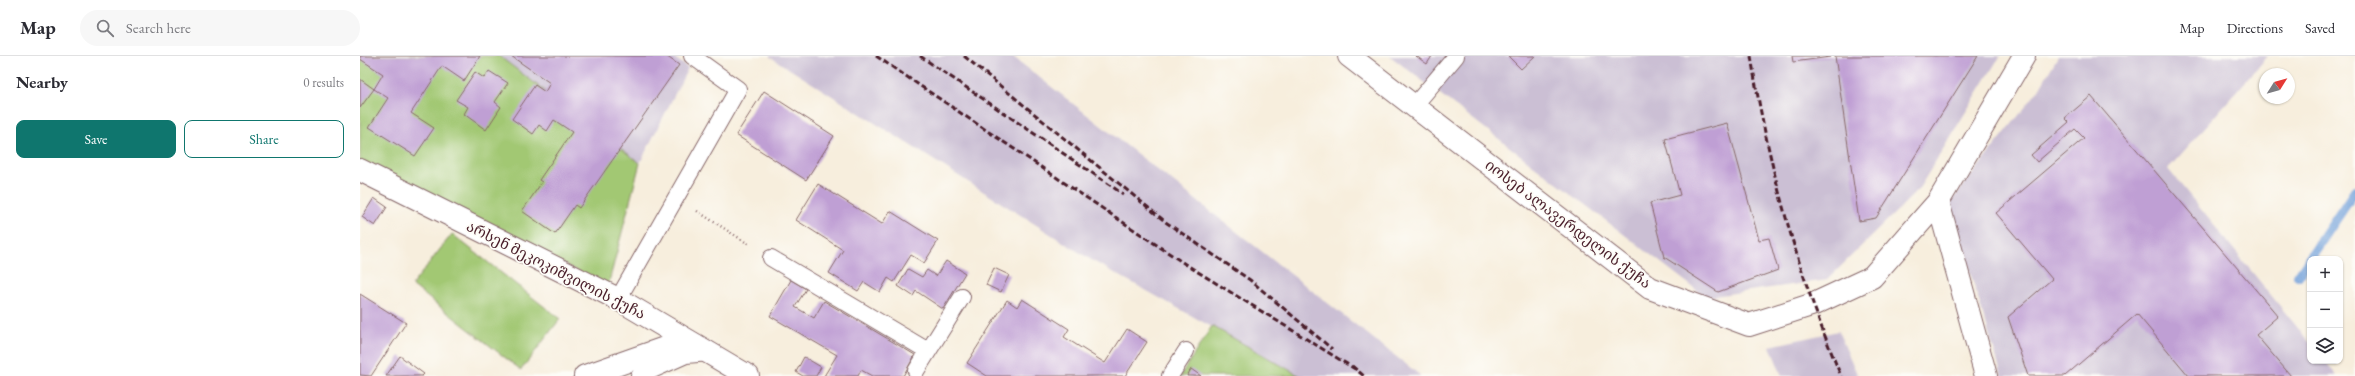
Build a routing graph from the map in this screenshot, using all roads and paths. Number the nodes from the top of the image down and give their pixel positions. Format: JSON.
{"nodes":[{"id":1,"x":692,"y":56,"type":"edge"},
{"id":2,"x":1349,"y":56,"type":"edge"},
{"id":3,"x":1456,"y":56,"type":"edge"},
{"id":4,"x":2024,"y":56,"type":"edge"},
{"id":5,"x":1414,"y":106,"type":"junction"},
{"id":6,"x":360,"y":170,"type":"edge"},
{"id":7,"x":676,"y":198,"type":"junction"},
{"id":8,"x":1938,"y":202,"type":"junction"},
{"id":9,"x":771,"y":258,"type":"joint"},
{"id":10,"x":962,"y":297,"type":"dead end"},
{"id":11,"x":618,"y":300,"type":"junction"},
{"id":12,"x":687,"y":340,"type":"junction"},
{"id":13,"x":928,"y":351,"type":"junction"},
{"id":14,"x":1186,"y":351,"type":"dead end"},
{"id":15,"x":710,"y":353,"type":"junction"},
{"id":16,"x":918,"y":374,"type":"edge"},
{"id":17,"x":586,"y":376,"type":"edge"},
{"id":18,"x":639,"y":376,"type":"edge"},
{"id":19,"x":748,"y":376,"type":"edge"},
{"id":20,"x":1170,"y":376,"type":"edge"},
{"id":21,"x":1986,"y":376,"type":"edge"}],
"edges":[{"from":1,"to":7,"type":"lane"},
{"from":2,"to":5,"type":"street","name":"იოსებ ალავერდელის ქუჩა"},
{"from":3,"to":5,"type":"lane"},
{"from":4,"to":8,"type":"street","name":"იოსებ ალავერდელის ქუჩა"},
{"from":5,"to":8,"type":"street","name":"იოსებ ალავერდელის ქუჩა"},
{"from":6,"to":11,"type":"street","name":"არსენ მეკოკიშვილის ქუჩა"},
{"from":7,"to":9,"type":"path"},
{"from":7,"to":11,"type":"lane"},
{"from":8,"to":21,"type":"street"},
{"from":9,"to":13,"type":"lane"},
{"from":10,"to":13,"type":"lane"},
{"from":11,"to":12,"type":"street","name":"არსენ მეკოკიშვილის ქუჩა"},
{"from":12,"to":15,"type":"street","name":"არსენ მეკოკიშვილის ქუჩა"},
{"from":12,"to":17,"type":"street"},
{"from":13,"to":16,"type":"lane"},
{"from":14,"to":20,"type":"lane"},
{"from":15,"to":18,"type":"lane"},
{"from":15,"to":19,"type":"street","name":"არსენ მეკოკიშვილის ქუჩა"}]}
